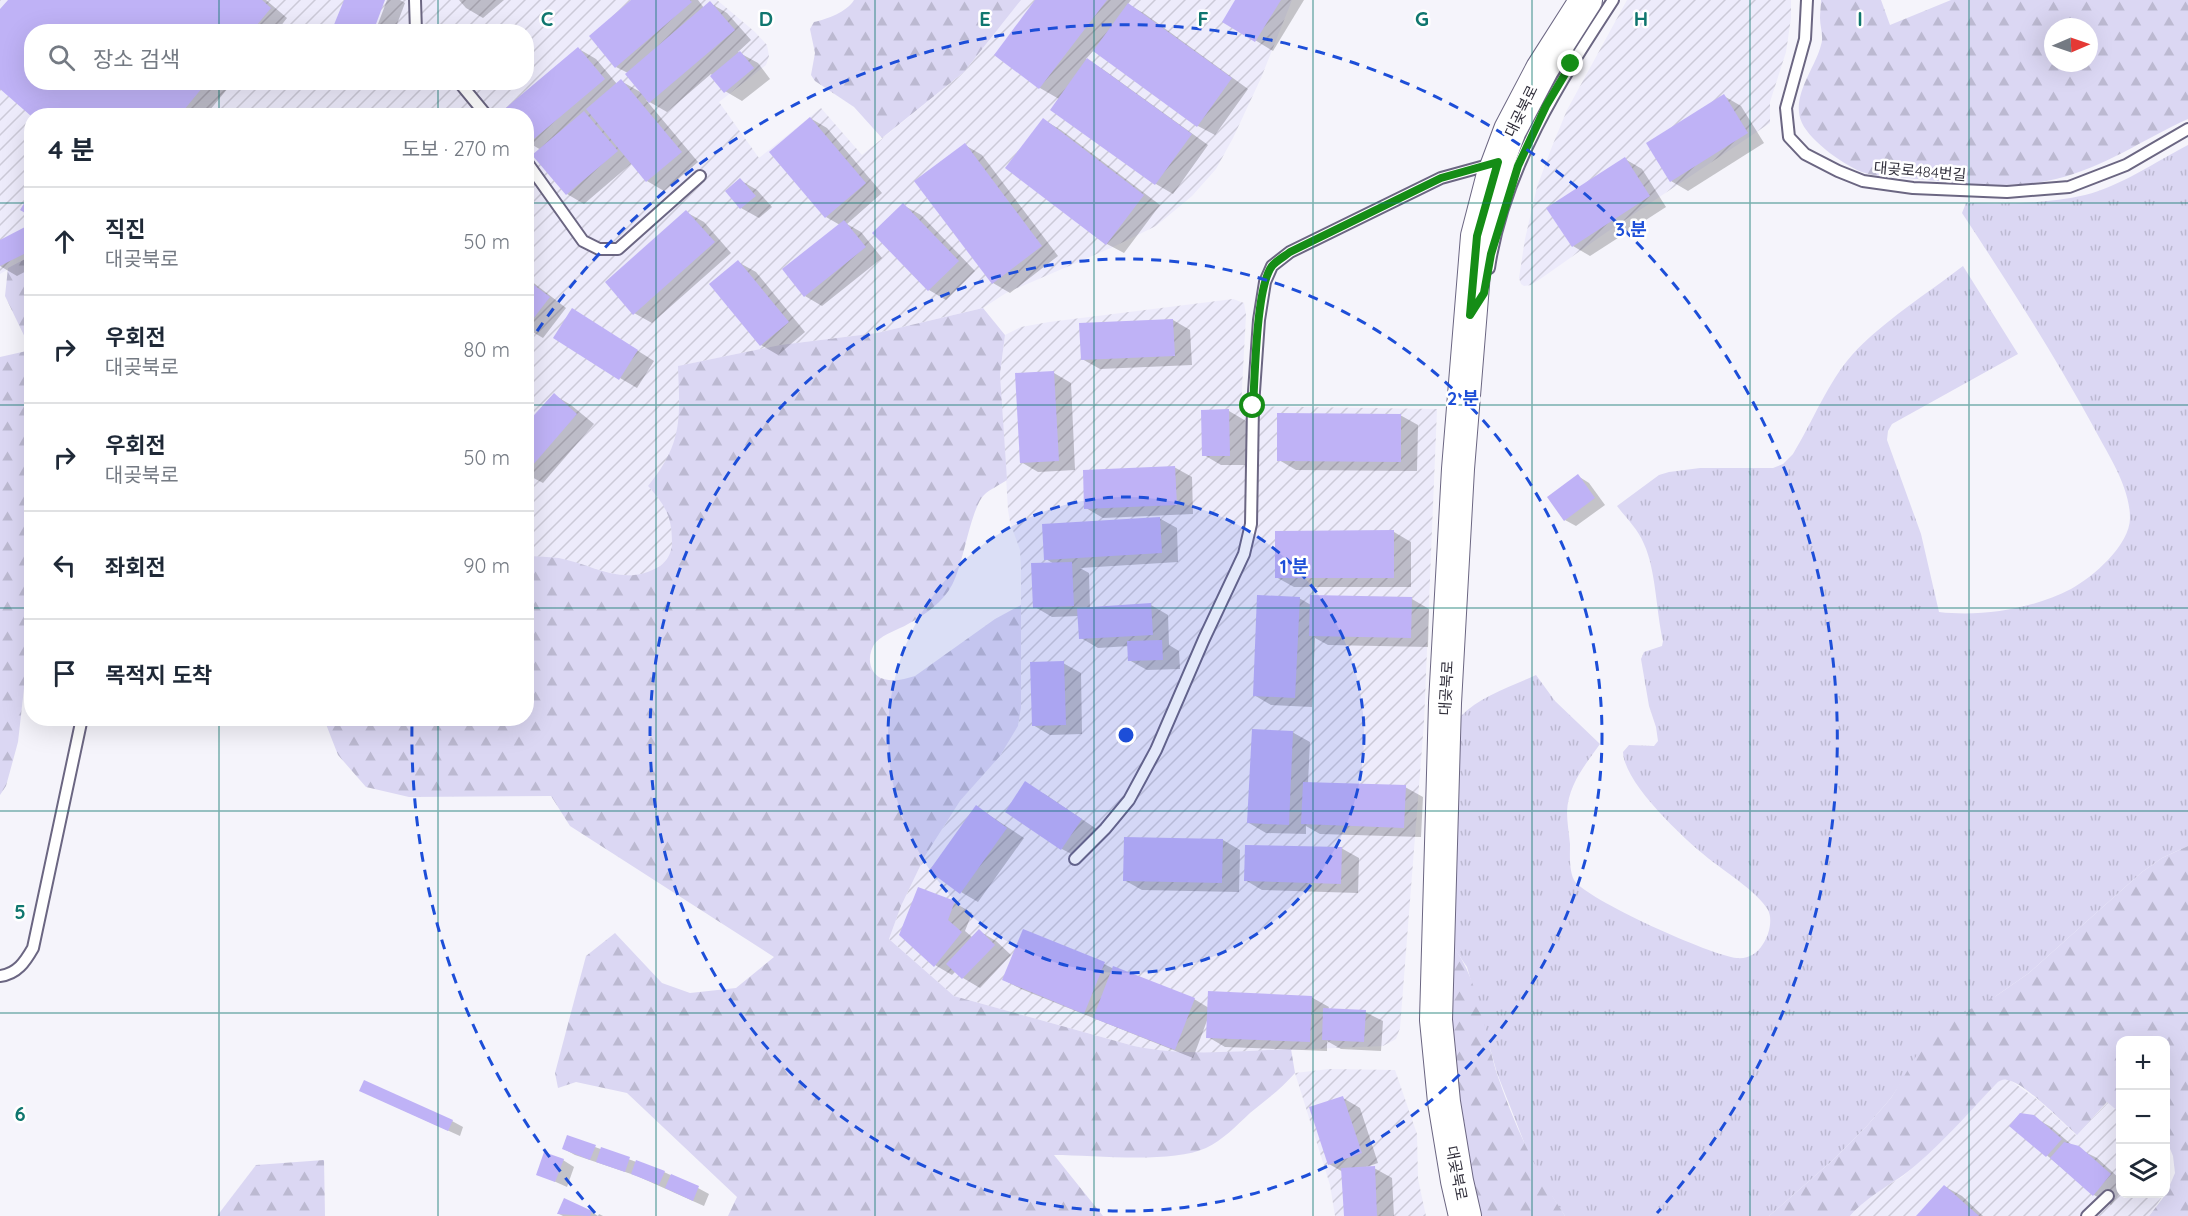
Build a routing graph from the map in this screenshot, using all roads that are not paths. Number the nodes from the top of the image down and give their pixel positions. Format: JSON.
{"nodes":[{"id":1,"x":415,"y":0,"type":"edge"},
{"id":2,"x":1586,"y":0,"type":"edge"},
{"id":3,"x":1613,"y":0,"type":"edge"},
{"id":4,"x":1806,"y":0,"type":"edge"},
{"id":5,"x":416,"y":24,"type":"edge"},
{"id":6,"x":466,"y":90,"type":"edge"},
{"id":7,"x":481,"y":108,"type":"edge"},
{"id":8,"x":2188,"y":129,"type":"edge"},
{"id":9,"x":1498,"y":162,"type":"junction"},
{"id":10,"x":534,"y":172,"type":"edge"},
{"id":11,"x":700,"y":176,"type":"dead end"},
{"id":12,"x":1488,"y":279,"type":"dead end"},
{"id":13,"x":80,"y":726,"type":"edge"},
{"id":14,"x":1074,"y":859,"type":"dead end"},
{"id":15,"x":0,"y":976,"type":"edge"},
{"id":16,"x":2108,"y":1196,"type":"dead end"},
{"id":17,"x":1465,"y":1216,"type":"edge"},
{"id":18,"x":2087,"y":1216,"type":"edge"}],
"edges":[{"from":1,"to":5,"type":"lane"},
{"from":2,"to":9,"type":"street","name":"대곶북로"},
{"from":3,"to":12,"type":"lane"},
{"from":4,"to":8,"type":"lane","name":"대곶로484번길"},
{"from":6,"to":7,"type":"lane"},
{"from":9,"to":14,"type":"lane"},
{"from":9,"to":17,"type":"street","name":"대곶북로"},
{"from":10,"to":11,"type":"lane"},
{"from":13,"to":15,"type":"lane"},
{"from":16,"to":18,"type":"lane"}]}
